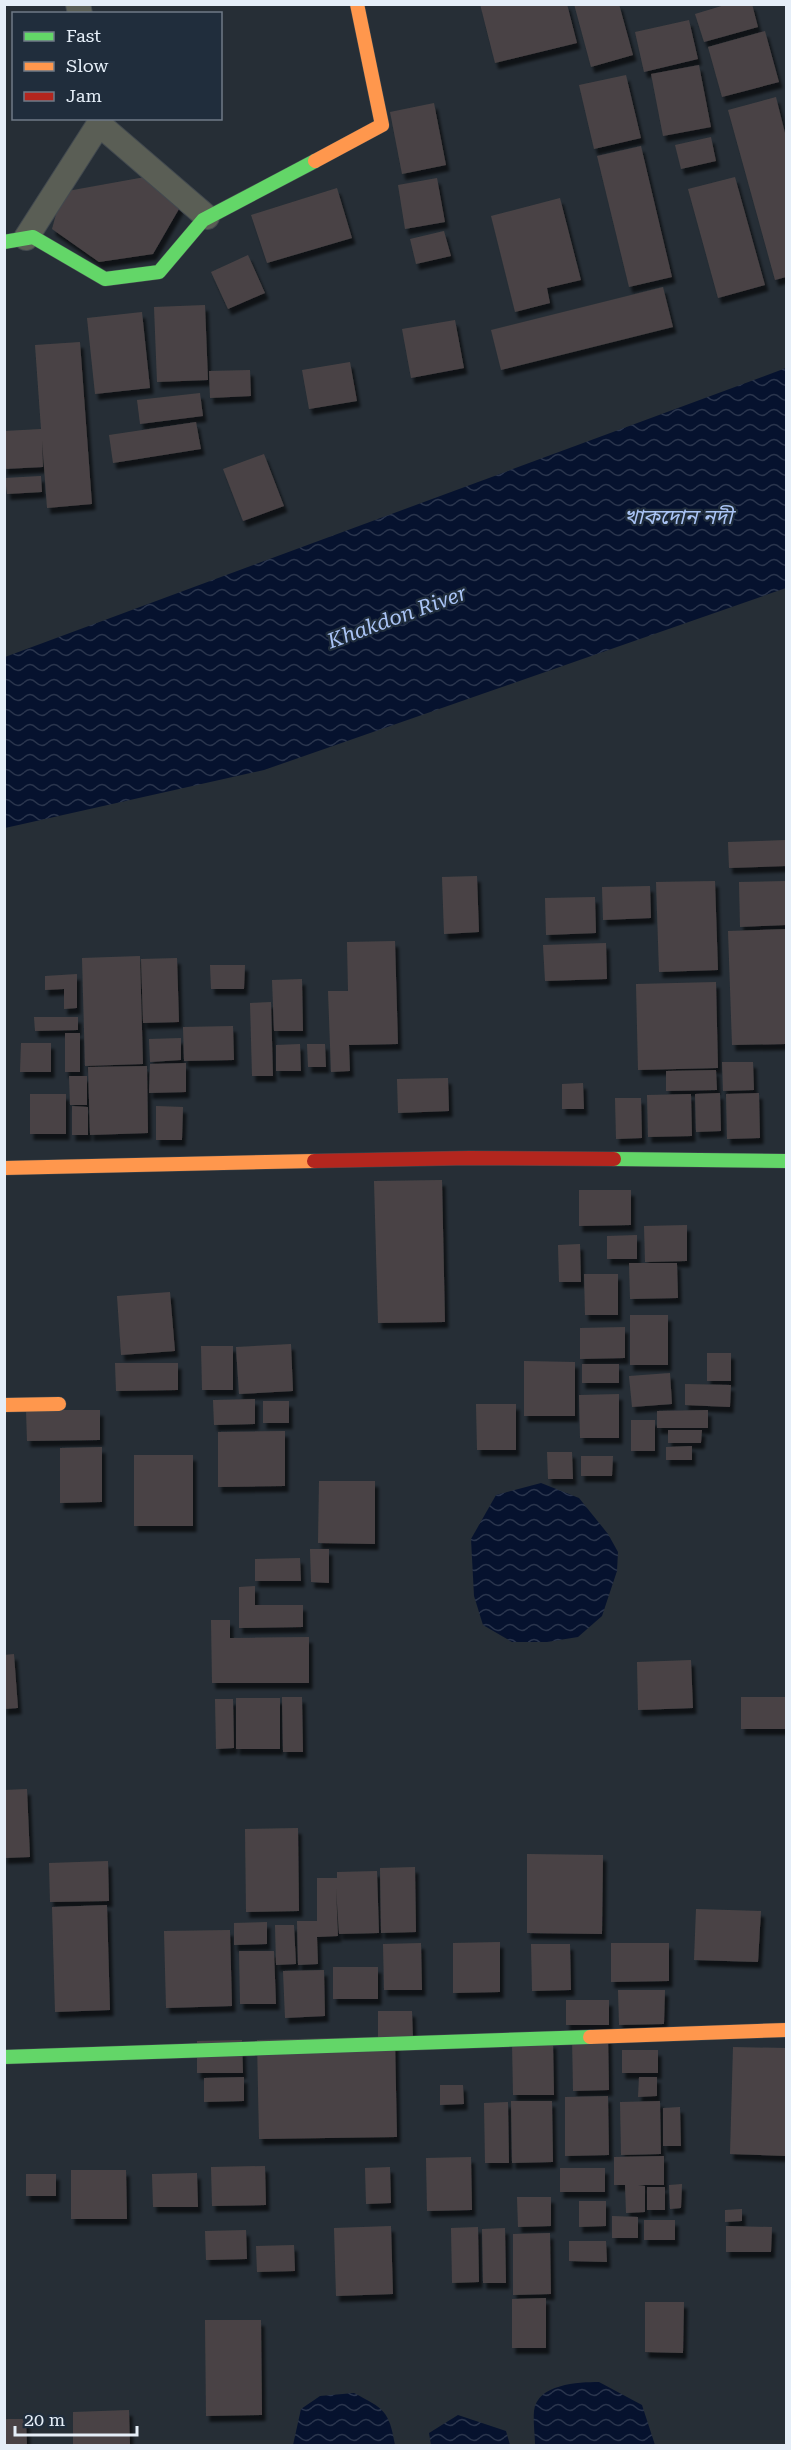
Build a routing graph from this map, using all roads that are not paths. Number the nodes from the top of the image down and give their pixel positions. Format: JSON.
{"nodes":[{"id":1,"x":357,"y":4,"type":"edge"},
{"id":2,"x":99,"y":121,"type":"edge"},
{"id":3,"x":207,"y":217,"type":"junction"},
{"id":4,"x":15,"y":240,"type":"edge"},
{"id":5,"x":786,"y":1161,"type":"edge"},
{"id":6,"x":4,"y":1168,"type":"edge"},
{"id":7,"x":59,"y":1404,"type":"dead end"},
{"id":8,"x":4,"y":1405,"type":"edge"},
{"id":9,"x":786,"y":2030,"type":"edge"},
{"id":10,"x":4,"y":2057,"type":"edge"}],
"edges":[{"from":1,"to":3,"type":"street"},
{"from":2,"to":3,"type":"lane"},
{"from":2,"to":4,"type":"lane"},
{"from":3,"to":4,"type":"street"},
{"from":5,"to":6,"type":"street"},
{"from":7,"to":8,"type":"street"},
{"from":9,"to":10,"type":"street"}]}
